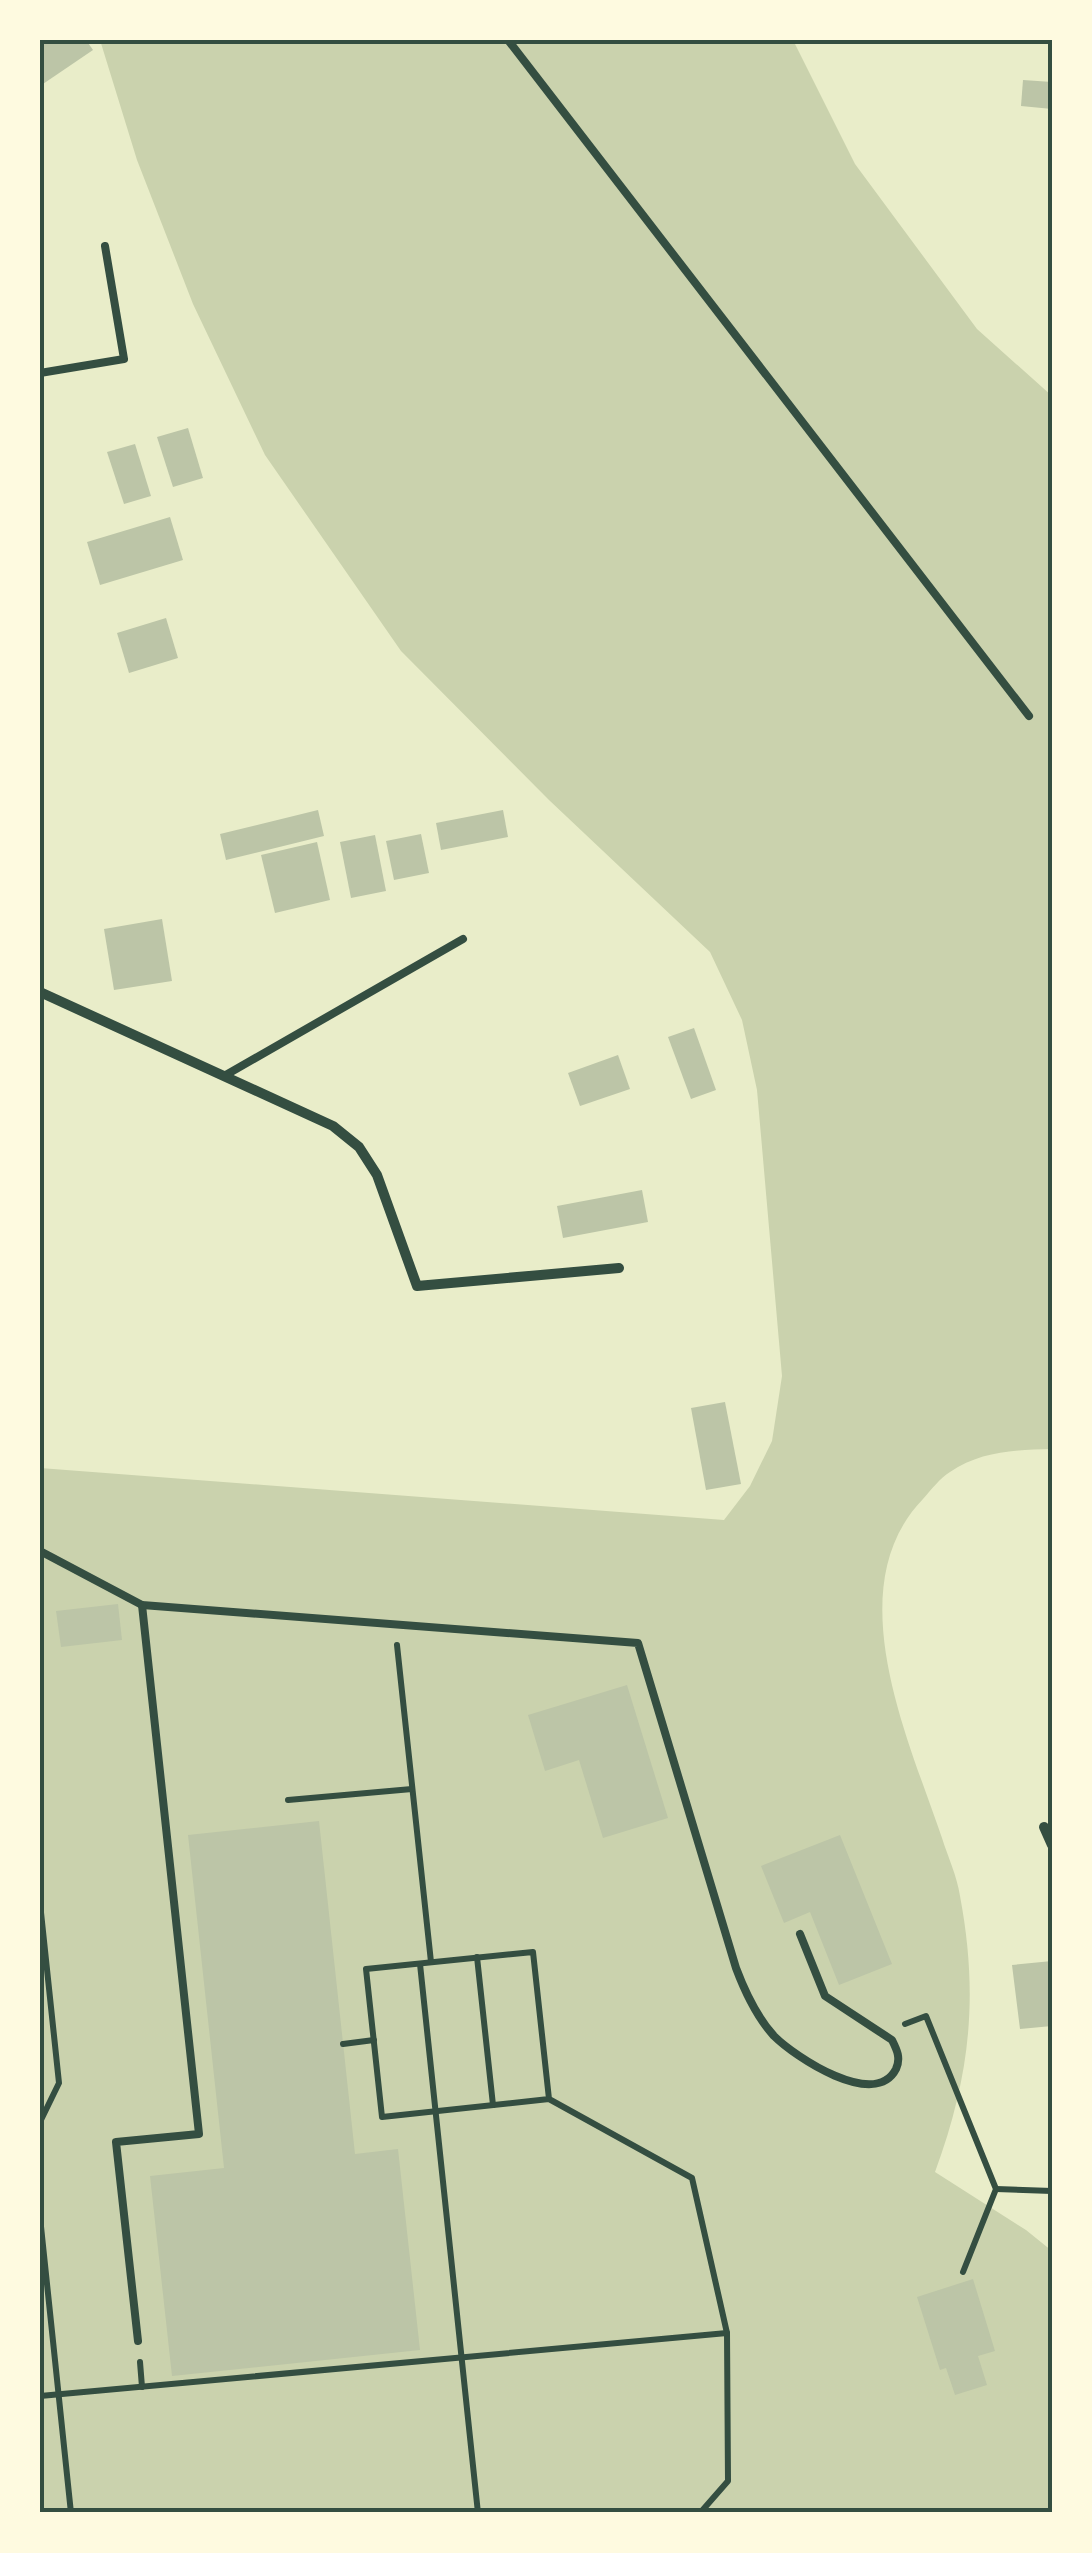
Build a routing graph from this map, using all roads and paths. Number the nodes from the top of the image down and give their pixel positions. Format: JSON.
{"nodes":[{"id":1,"x":508,"y":40,"type":"edge"},
{"id":2,"x":105,"y":246,"type":"dead end"},
{"id":3,"x":40,"y":373,"type":"edge"},
{"id":4,"x":1029,"y":716,"type":"dead end"},
{"id":5,"x":463,"y":939,"type":"dead end"},
{"id":6,"x":40,"y":992,"type":"edge"},
{"id":7,"x":224,"y":1076,"type":"junction"},
{"id":8,"x":620,"y":1268,"type":"dead end"},
{"id":9,"x":40,"y":1550,"type":"edge"},
{"id":10,"x":142,"y":1605,"type":"junction"},
{"id":11,"x":394,"y":1624,"type":"junction"},
{"id":12,"x":412,"y":1788,"type":"junction"},
{"id":13,"x":288,"y":1800,"type":"dead end"},
{"id":14,"x":1044,"y":1827,"type":"dead end"},
{"id":15,"x":1052,"y":1844,"type":"edge"},
{"id":16,"x":40,"y":1904,"type":"edge"},
{"id":17,"x":800,"y":1934,"type":"dead end"},
{"id":18,"x":477,"y":1957,"type":"junction"},
{"id":19,"x":430,"y":1962,"type":"junction"},
{"id":20,"x":420,"y":1964,"type":"junction"},
{"id":21,"x":926,"y":2016,"type":"dead end"},
{"id":22,"x":374,"y":2040,"type":"junction"},
{"id":23,"x":343,"y":2044,"type":"dead end"},
{"id":24,"x":549,"y":2099,"type":"junction"},
{"id":25,"x":493,"y":2105,"type":"junction"},
{"id":26,"x":435,"y":2111,"type":"junction"},
{"id":27,"x":40,"y":2122,"type":"edge"},
{"id":28,"x":996,"y":2189,"type":"junction"},
{"id":29,"x":1052,"y":2190,"type":"edge"},
{"id":30,"x":40,"y":2217,"type":"edge"},
{"id":31,"x":963,"y":2272,"type":"dead end"},
{"id":32,"x":727,"y":2333,"type":"junction"},
{"id":33,"x":138,"y":2341,"type":"dead end"},
{"id":34,"x":462,"y":2357,"type":"junction"},
{"id":35,"x":59,"y":2394,"type":"junction"},
{"id":36,"x":40,"y":2396,"type":"edge"},
{"id":37,"x":72,"y":2513,"type":"edge"},
{"id":38,"x":478,"y":2513,"type":"edge"},
{"id":39,"x":700,"y":2513,"type":"edge"}],
"edges":[{"from":1,"to":4,"type":"lane"},
{"from":2,"to":3,"type":"lane"},
{"from":5,"to":7,"type":"lane"},
{"from":6,"to":7,"type":"street"},
{"from":7,"to":8,"type":"street"},
{"from":9,"to":10,"type":"lane"},
{"from":10,"to":11,"type":"lane"},
{"from":10,"to":33,"type":"lane"},
{"from":11,"to":12,"type":"path"},
{"from":11,"to":17,"type":"lane"},
{"from":12,"to":13,"type":"path"},
{"from":12,"to":19,"type":"path"},
{"from":14,"to":15,"type":"street"},
{"from":16,"to":27,"type":"path"},
{"from":18,"to":19,"type":"path"},
{"from":18,"to":24,"type":"path"},
{"from":18,"to":25,"type":"path"},
{"from":19,"to":20,"type":"path"},
{"from":20,"to":22,"type":"path"},
{"from":20,"to":26,"type":"path"},
{"from":21,"to":28,"type":"path"},
{"from":22,"to":23,"type":"path"},
{"from":22,"to":26,"type":"path"},
{"from":24,"to":25,"type":"path"},
{"from":24,"to":32,"type":"path"},
{"from":25,"to":26,"type":"path"},
{"from":26,"to":34,"type":"path"},
{"from":28,"to":29,"type":"path"},
{"from":28,"to":31,"type":"path"},
{"from":30,"to":35,"type":"path"},
{"from":32,"to":34,"type":"path"},
{"from":32,"to":39,"type":"path"},
{"from":34,"to":35,"type":"path"},
{"from":34,"to":38,"type":"path"},
{"from":35,"to":36,"type":"path"},
{"from":35,"to":37,"type":"path"}]}
